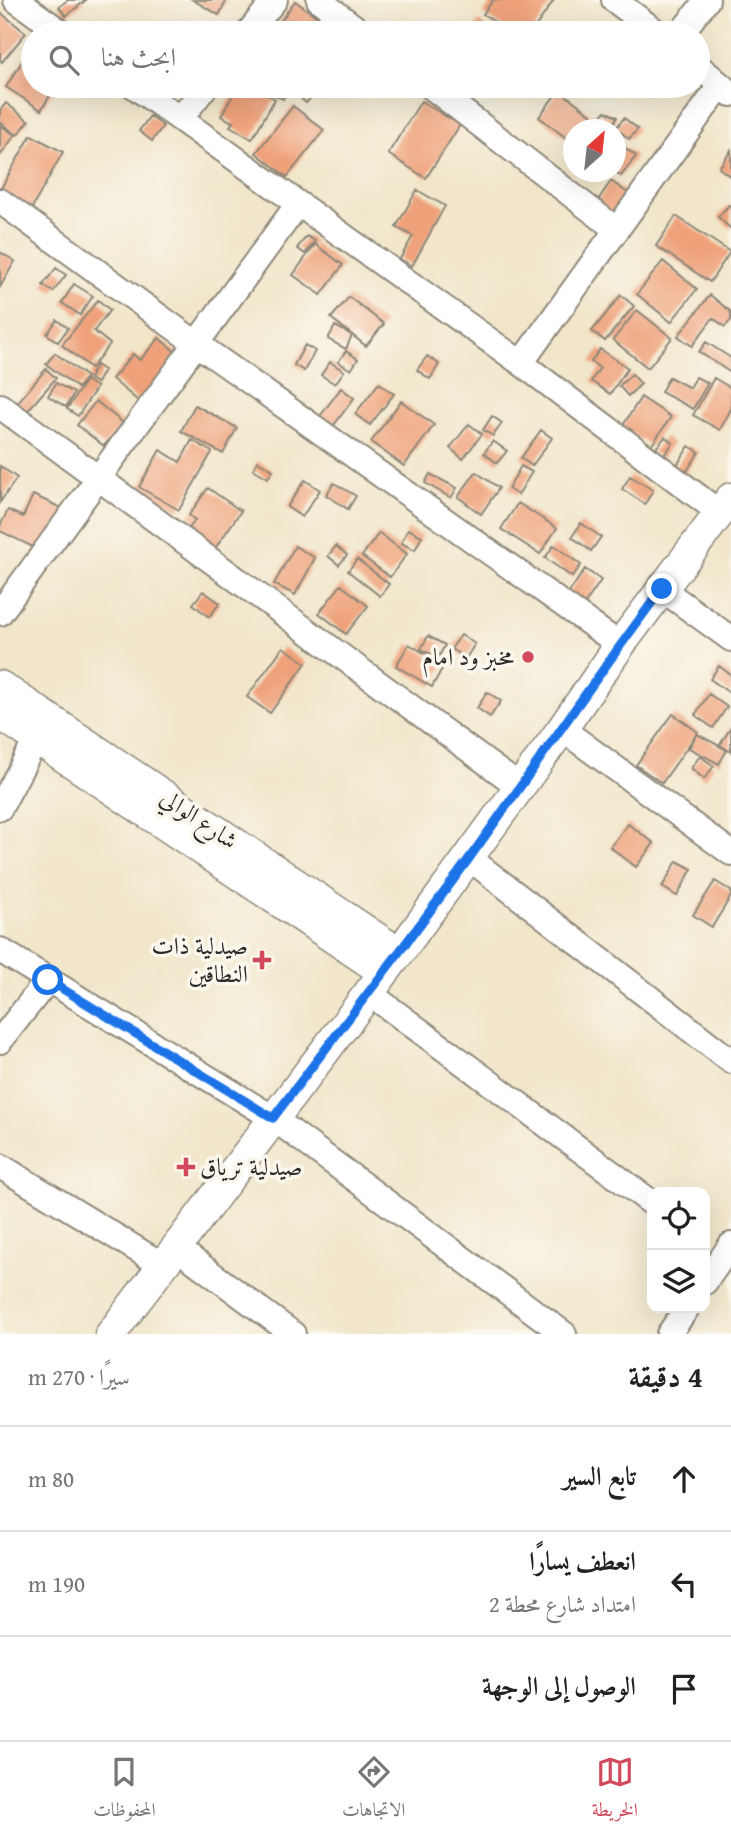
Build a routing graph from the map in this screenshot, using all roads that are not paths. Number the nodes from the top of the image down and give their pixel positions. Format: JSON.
{"nodes":[{"id":1,"x":16,"y":0,"type":"edge"},
{"id":2,"x":275,"y":0,"type":"edge"},
{"id":3,"x":319,"y":0,"type":"edge"},
{"id":4,"x":614,"y":0,"type":"edge"},
{"id":5,"x":707,"y":0,"type":"edge"},
{"id":6,"x":45,"y":21,"type":"edge"},
{"id":7,"x":258,"y":21,"type":"edge"},
{"id":8,"x":346,"y":21,"type":"edge"},
{"id":9,"x":642,"y":21,"type":"edge"},
{"id":10,"x":690,"y":21,"type":"edge"},
{"id":11,"x":710,"y":76,"type":"edge"},
{"id":12,"x":726,"y":90,"type":"edge"},
{"id":13,"x":151,"y":98,"type":"edge"},
{"id":14,"x":196,"y":98,"type":"edge"},
{"id":15,"x":446,"y":98,"type":"edge"},
{"id":16,"x":180,"y":118,"type":"junction"},
{"id":17,"x":0,"y":201,"type":"edge"},
{"id":18,"x":298,"y":204,"type":"junction"},
{"id":19,"x":617,"y":230,"type":"junction"},
{"id":20,"x":197,"y":344,"type":"junction"},
{"id":21,"x":521,"y":363,"type":"junction"},
{"id":22,"x":0,"y":407,"type":"edge"},
{"id":23,"x":98,"y":478,"type":"junction"},
{"id":24,"x":726,"y":505,"type":"edge"},
{"id":25,"x":662,"y":589,"type":"junction"},
{"id":26,"x":0,"y":613,"type":"edge"},
{"id":27,"x":731,"y":639,"type":"edge"},
{"id":28,"x":620,"y":645,"type":"junction"},
{"id":29,"x":0,"y":686,"type":"edge"},
{"id":30,"x":0,"y":714,"type":"edge"},
{"id":31,"x":562,"y":729,"type":"junction"},
{"id":32,"x":37,"y":738,"type":"junction"},
{"id":33,"x":520,"y":787,"type":"junction"},
{"id":34,"x":0,"y":808,"type":"edge"},
{"id":35,"x":731,"y":853,"type":"edge"},
{"id":36,"x":469,"y":858,"type":"junction"},
{"id":37,"x":0,"y":950,"type":"edge"},
{"id":38,"x":384,"y":973,"type":"junction"},
{"id":39,"x":48,"y":980,"type":"junction"},
{"id":40,"x":0,"y":1041,"type":"edge"},
{"id":41,"x":731,"y":1061,"type":"edge"},
{"id":42,"x":273,"y":1118,"type":"junction"},
{"id":43,"x":0,"y":1166,"type":"edge"},
{"id":44,"x":647,"y":1199,"type":"edge"},
{"id":45,"x":722,"y":1251,"type":"edge"},
{"id":46,"x":170,"y":1257,"type":"junction"},
{"id":47,"x":710,"y":1273,"type":"edge"},
{"id":48,"x":684,"y":1313,"type":"edge"},
{"id":49,"x":111,"y":1334,"type":"edge"},
{"id":50,"x":293,"y":1334,"type":"edge"},
{"id":51,"x":564,"y":1334,"type":"edge"},
{"id":52,"x":669,"y":1334,"type":"edge"}],
"edges":[{"from":1,"to":6,"type":"street"},
{"from":2,"to":7,"type":"street"},
{"from":3,"to":8,"type":"street"},
{"from":4,"to":9,"type":"street"},
{"from":5,"to":10,"type":"street"},
{"from":11,"to":12,"type":"street"},
{"from":12,"to":19,"type":"street"},
{"from":13,"to":16,"type":"street"},
{"from":14,"to":16,"type":"street"},
{"from":15,"to":19,"type":"street"},
{"from":16,"to":18,"type":"street"},
{"from":17,"to":20,"type":"street"},
{"from":18,"to":20,"type":"street"},
{"from":18,"to":21,"type":"street"},
{"from":19,"to":21,"type":"street"},
{"from":20,"to":23,"type":"street"},
{"from":20,"to":28,"type":"street"},
{"from":21,"to":24,"type":"street"},
{"from":22,"to":23,"type":"street"},
{"from":23,"to":26,"type":"street"},
{"from":23,"to":33,"type":"street"},
{"from":24,"to":25,"type":"street"},
{"from":25,"to":27,"type":"street"},
{"from":25,"to":28,"type":"street"},
{"from":28,"to":31,"type":"street"},
{"from":29,"to":38,"type":"street","name":"شارع الوالي"},
{"from":30,"to":32,"type":"street","name":"شارع الوالي"},
{"from":31,"to":33,"type":"street"},
{"from":31,"to":35,"type":"street"},
{"from":32,"to":34,"type":"street"},
{"from":32,"to":38,"type":"street","name":"شارع الوالي"},
{"from":33,"to":36,"type":"street"},
{"from":36,"to":38,"type":"street"},
{"from":36,"to":41,"type":"street"},
{"from":37,"to":39,"type":"street"},
{"from":38,"to":42,"type":"street"},
{"from":38,"to":44,"type":"street"},
{"from":39,"to":40,"type":"street"},
{"from":39,"to":42,"type":"street"},
{"from":42,"to":46,"type":"street"},
{"from":42,"to":51,"type":"street"},
{"from":43,"to":46,"type":"street"},
{"from":45,"to":47,"type":"street"},
{"from":46,"to":49,"type":"street"},
{"from":46,"to":50,"type":"street"},
{"from":48,"to":52,"type":"street"}]}
